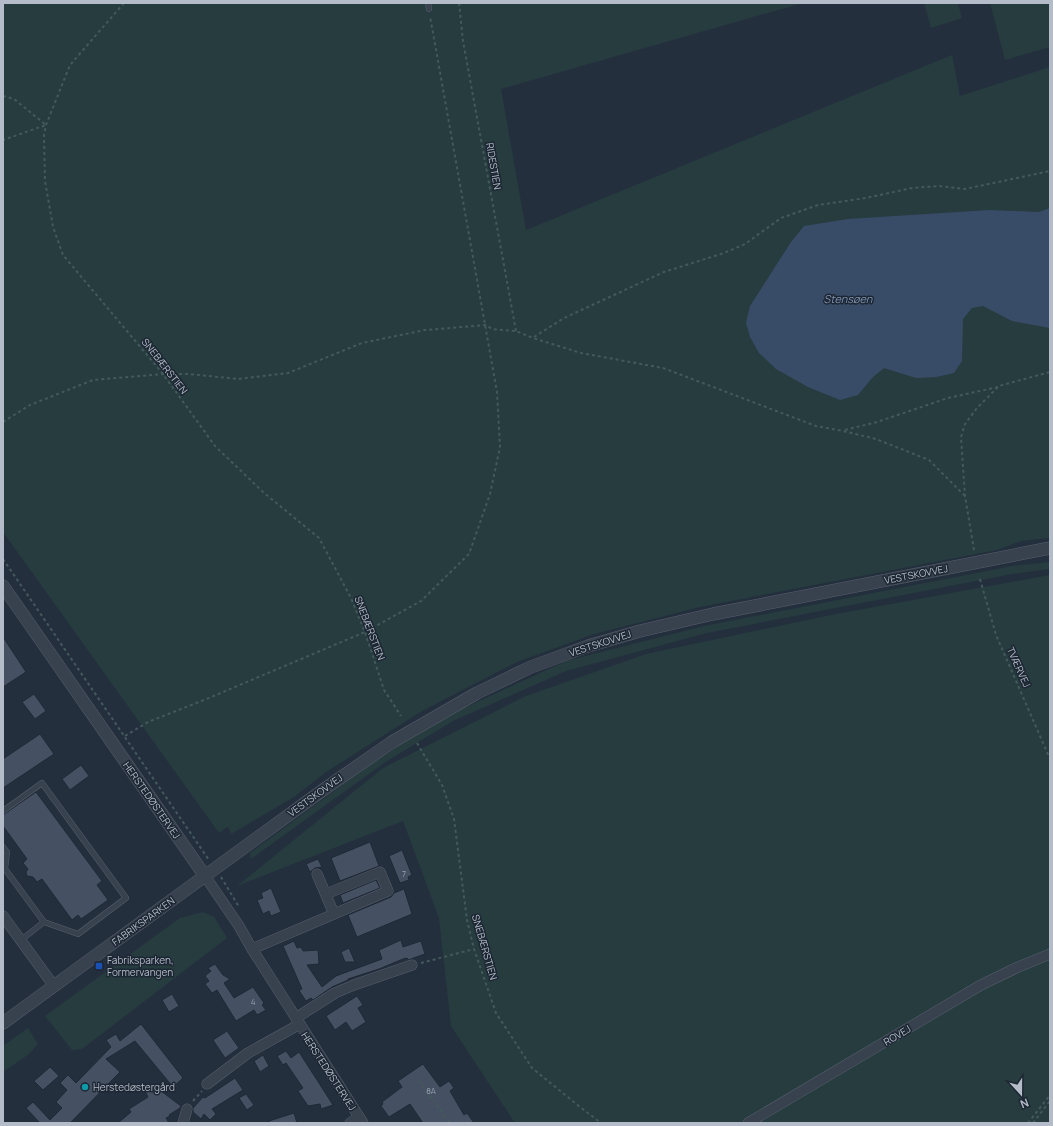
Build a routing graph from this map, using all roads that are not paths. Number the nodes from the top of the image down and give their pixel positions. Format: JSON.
{"nodes":[{"id":1,"x":1050,"y":548,"type":"edge"},
{"id":2,"x":3,"y":586,"type":"edge"},
{"id":3,"x":3,"y":811,"type":"edge"},
{"id":4,"x":3,"y":847,"type":"edge"},
{"id":5,"x":317,"y":874,"type":"dead end"},
{"id":6,"x":205,"y":876,"type":"junction"},
{"id":7,"x":326,"y":894,"type":"junction"},
{"id":8,"x":334,"y":914,"type":"junction"},
{"id":9,"x":3,"y":916,"type":"edge"},
{"id":10,"x":44,"y":922,"type":"junction"},
{"id":11,"x":21,"y":940,"type":"junction"},
{"id":12,"x":252,"y":949,"type":"junction"},
{"id":13,"x":1050,"y":954,"type":"edge"},
{"id":14,"x":412,"y":965,"type":"road end"},
{"id":15,"x":54,"y":986,"type":"junction"},
{"id":16,"x":298,"y":1021,"type":"junction"},
{"id":17,"x":3,"y":1023,"type":"edge"},
{"id":18,"x":207,"y":1084,"type":"road end"},
{"id":19,"x":187,"y":1108,"type":"road end"},
{"id":20,"x":361,"y":1120,"type":"edge"},
{"id":21,"x":183,"y":1123,"type":"edge"},
{"id":22,"x":350,"y":1123,"type":"edge"},
{"id":23,"x":748,"y":1123,"type":"edge"}],
"edges":[{"from":1,"to":6,"type":"street","name":"VESTSKOVVEJ"},
{"from":2,"to":6,"type":"street","name":"HERSTEDØSTERVEJ"},
{"from":3,"to":10,"type":"lane"},
{"from":4,"to":10,"type":"lane"},
{"from":5,"to":7,"type":"street"},
{"from":6,"to":12,"type":"street","name":"HERSTEDØSTERVEJ"},
{"from":6,"to":15,"type":"street","name":"FABRIKSPARKEN"},
{"from":7,"to":8,"type":"street"},
{"from":7,"to":8,"type":"street"},
{"from":8,"to":12,"type":"street"},
{"from":9,"to":11,"type":"street"},
{"from":10,"to":11,"type":"lane"},
{"from":11,"to":15,"type":"street"},
{"from":12,"to":16,"type":"street","name":"HERSTEDØSTERVEJ"},
{"from":13,"to":23,"type":"street","name":"ROVEJ"},
{"from":14,"to":16,"type":"street"},
{"from":15,"to":17,"type":"street","name":"FABRIKSPARKEN"},
{"from":16,"to":18,"type":"street"},
{"from":16,"to":20,"type":"street","name":"HERSTEDØSTERVEJ"},
{"from":19,"to":21,"type":"street"},
{"from":20,"to":22,"type":"street"}]}
